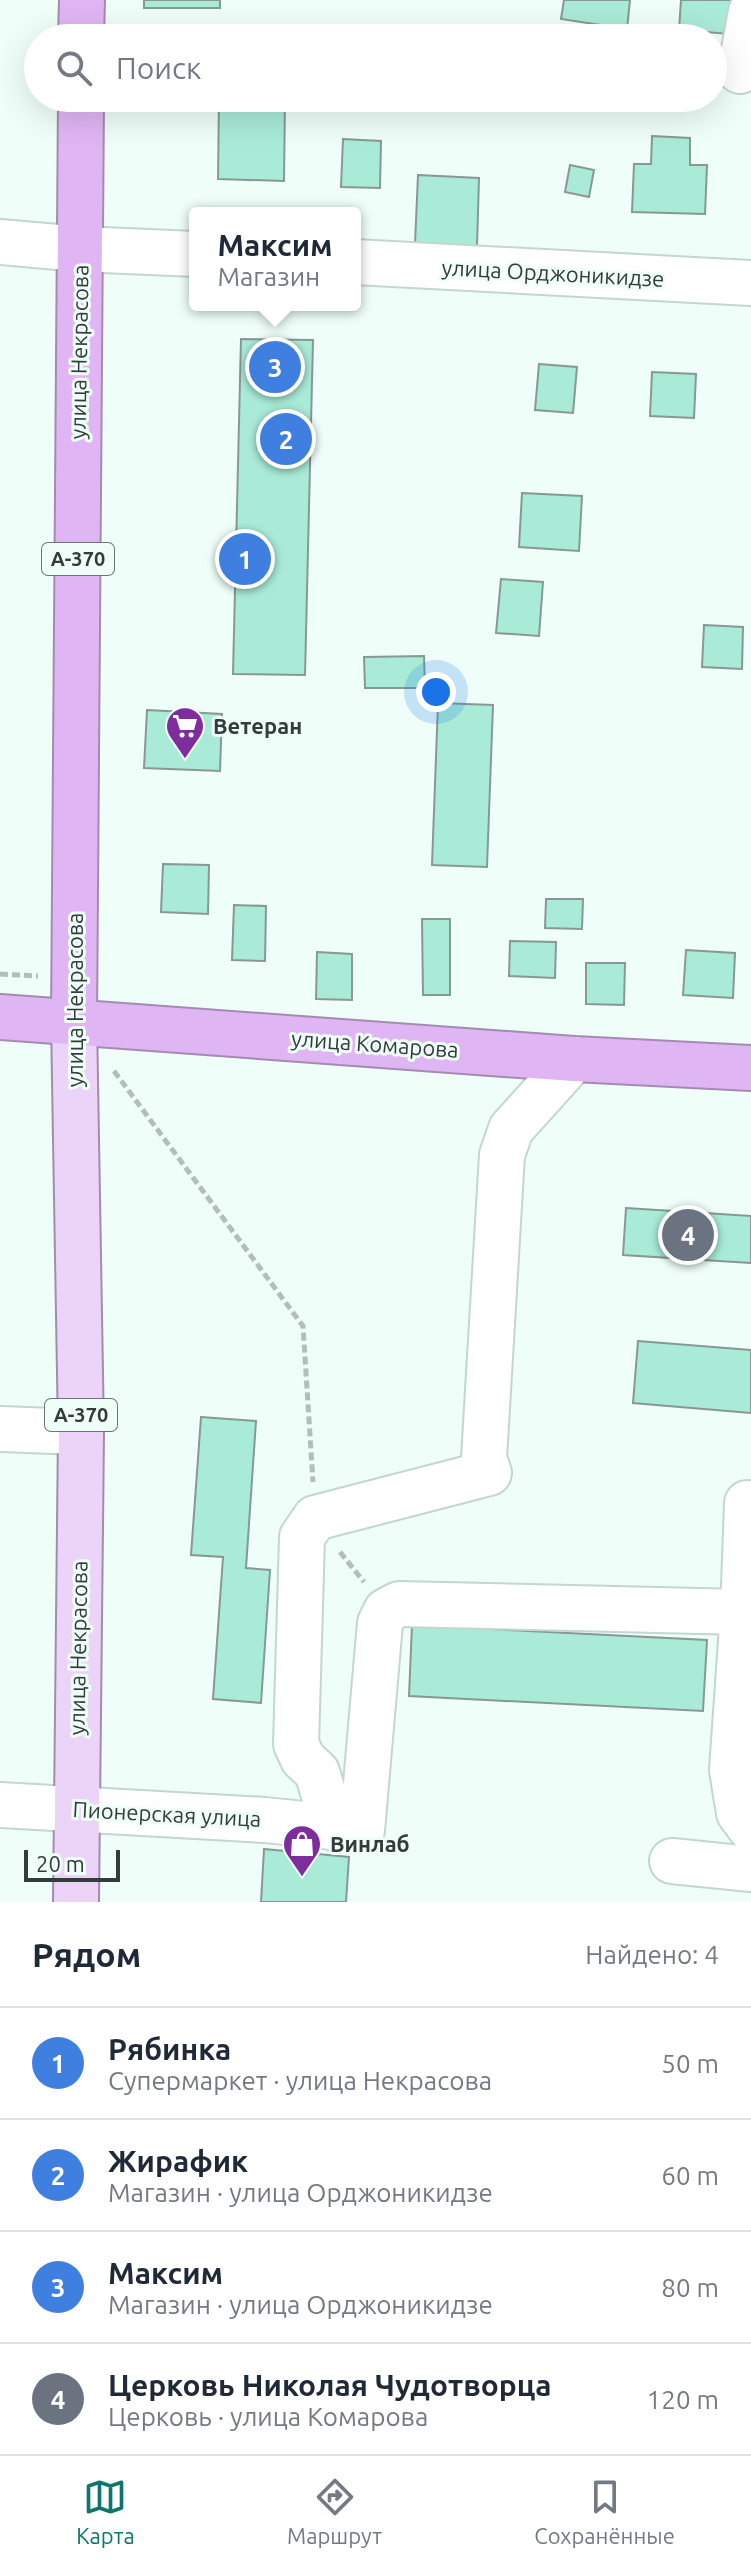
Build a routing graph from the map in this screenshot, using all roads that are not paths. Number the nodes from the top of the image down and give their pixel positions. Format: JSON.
{"nodes":[{"id":1,"x":82,"y":0,"type":"edge"},
{"id":2,"x":751,"y":12,"type":"edge"},
{"id":3,"x":81,"y":24,"type":"edge"},
{"id":4,"x":740,"y":71,"type":"dead end"},
{"id":5,"x":81,"y":112,"type":"edge"},
{"id":6,"x":0,"y":242,"type":"edge"},
{"id":7,"x":80,"y":249,"type":"junction"},
{"id":8,"x":189,"y":254,"type":"edge"},
{"id":9,"x":361,"y":262,"type":"edge"},
{"id":10,"x":751,"y":283,"type":"edge"},
{"id":11,"x":0,"y":1017,"type":"edge"},
{"id":12,"x":74,"y":1021,"type":"junction"},
{"id":13,"x":574,"y":1059,"type":"junction"},
{"id":14,"x":751,"y":1068,"type":"edge"},
{"id":15,"x":0,"y":1429,"type":"edge"},
{"id":16,"x":81,"y":1432,"type":"junction"},
{"id":17,"x":747,"y":1503,"type":"dead end"},
{"id":18,"x":743,"y":1612,"type":"junction"},
{"id":19,"x":0,"y":1805,"type":"edge"},
{"id":20,"x":76,"y":1809,"type":"junction"},
{"id":21,"x":751,"y":1829,"type":"edge"},
{"id":22,"x":360,"y":1830,"type":"junction"},
{"id":23,"x":672,"y":1861,"type":"dead end"},
{"id":24,"x":751,"y":1869,"type":"edge"},
{"id":25,"x":76,"y":1902,"type":"edge"}],
"edges":[{"from":1,"to":3,"type":"highway"},
{"from":2,"to":4,"type":"street"},
{"from":5,"to":7,"type":"highway","name":"улица Некрасова","number":"А-370"},
{"from":6,"to":7,"type":"street"},
{"from":7,"to":8,"type":"street"},
{"from":7,"to":12,"type":"highway","name":"улица Некрасова","number":"А-370"},
{"from":9,"to":10,"type":"street","name":"улица Орджоникидзе"},
{"from":11,"to":12,"type":"highway","name":"улица Комарова"},
{"from":12,"to":13,"type":"highway","name":"улица Комарова"},
{"from":12,"to":16,"type":"main road","name":"улица Некрасова","number":"А-370"},
{"from":13,"to":14,"type":"highway","name":"улица Комарова"},
{"from":13,"to":22,"type":"street"},
{"from":15,"to":16,"type":"street"},
{"from":16,"to":20,"type":"main road","name":"улица Некрасова","number":"А-370"},
{"from":17,"to":18,"type":"street"},
{"from":18,"to":21,"type":"street"},
{"from":18,"to":22,"type":"street"},
{"from":19,"to":20,"type":"street","name":"Пионерская улица"},
{"from":20,"to":22,"type":"street","name":"Пионерская улица"},
{"from":20,"to":25,"type":"main road","name":"улица Некрасова","number":"А-370"},
{"from":23,"to":24,"type":"street"}]}
